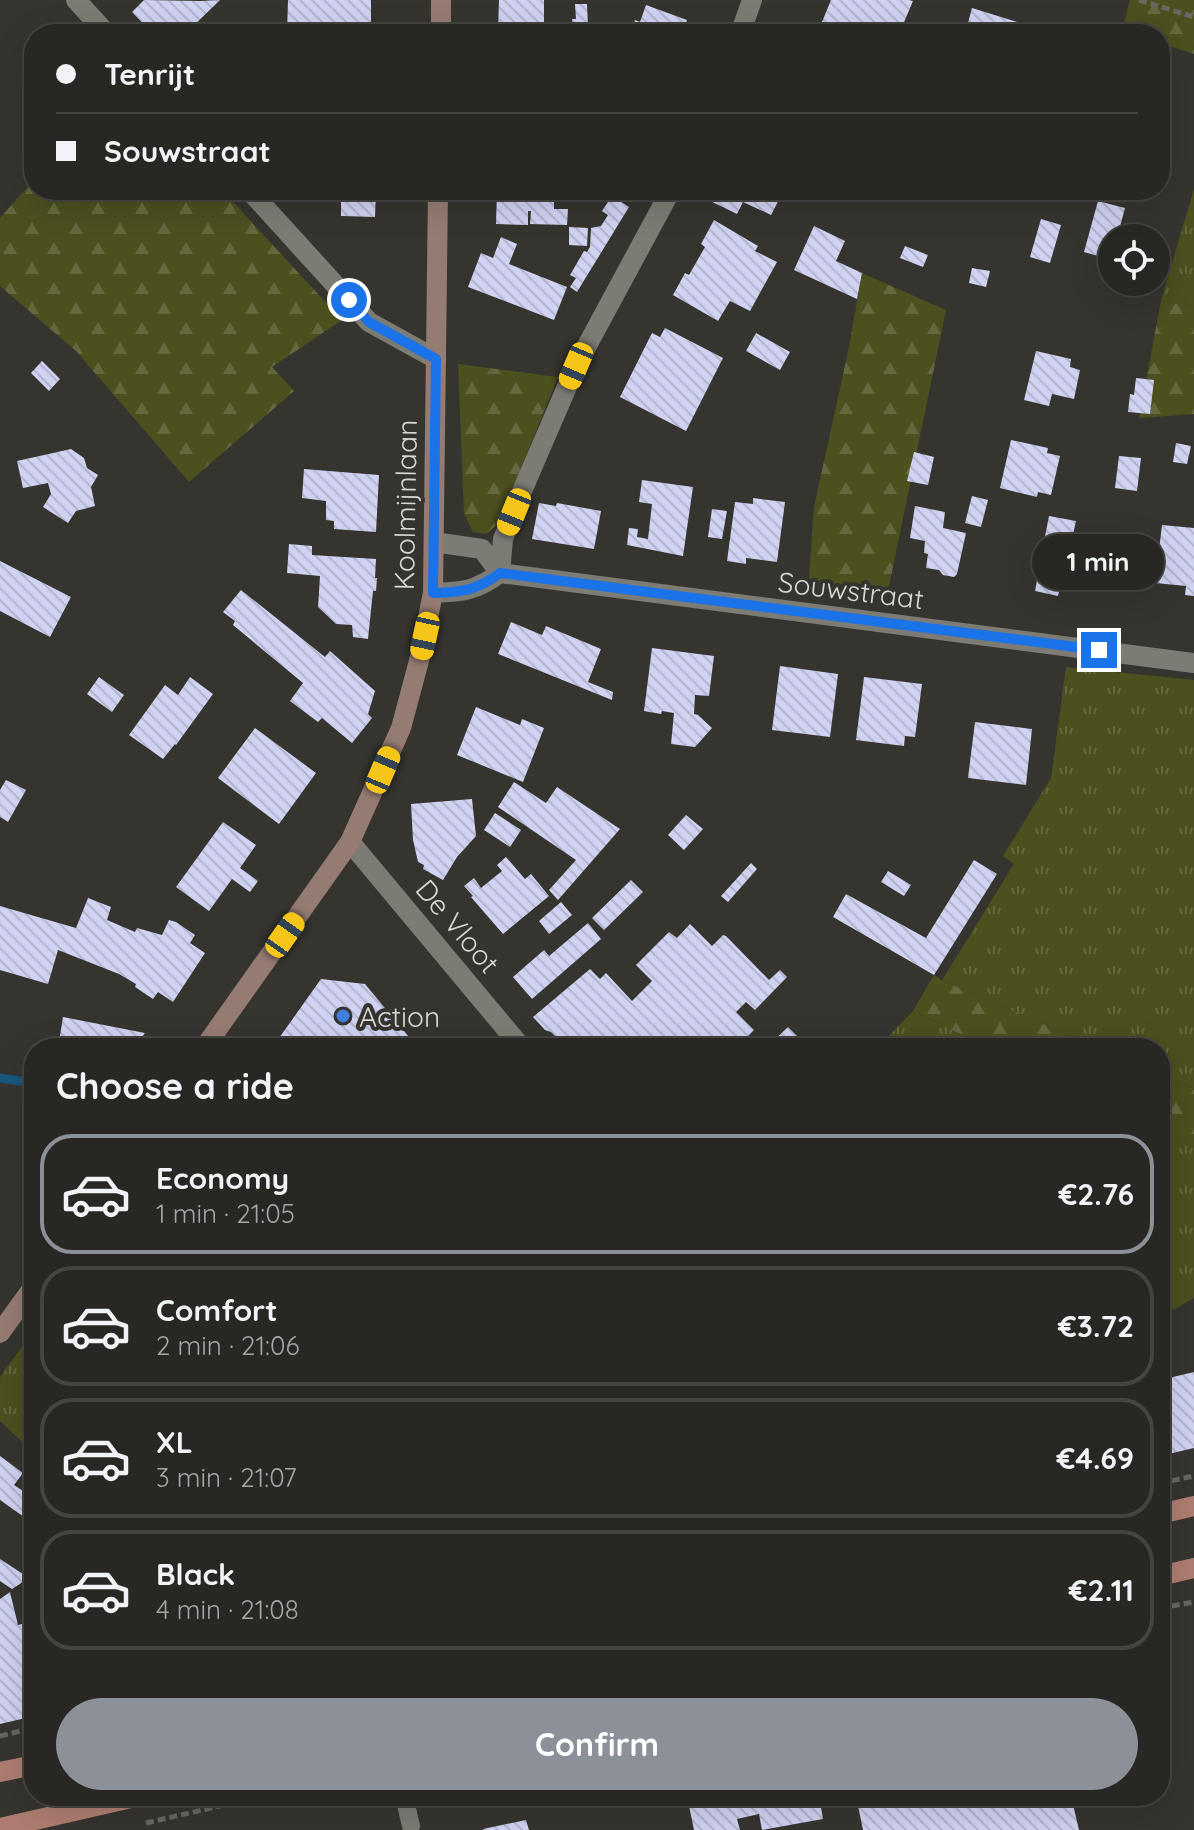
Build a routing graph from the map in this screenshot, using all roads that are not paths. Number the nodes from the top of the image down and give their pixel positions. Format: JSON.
{"nodes":[{"id":1,"x":76,"y":0,"type":"edge"},
{"id":2,"x":441,"y":0,"type":"edge"},
{"id":3,"x":752,"y":0,"type":"edge"},
{"id":4,"x":98,"y":24,"type":"edge"},
{"id":5,"x":441,"y":24,"type":"edge"},
{"id":6,"x":744,"y":24,"type":"edge"},
{"id":7,"x":258,"y":200,"type":"edge"},
{"id":8,"x":438,"y":200,"type":"edge"},
{"id":9,"x":666,"y":200,"type":"edge"},
{"id":10,"x":436,"y":359,"type":"junction"},
{"id":11,"x":434,"y":542,"type":"junction"},
{"id":12,"x":500,"y":573,"type":"junction"},
{"id":13,"x":433,"y":593,"type":"junction"},
{"id":14,"x":1194,"y":663,"type":"edge"},
{"id":15,"x":350,"y":842,"type":"junction"},
{"id":16,"x":211,"y":1038,"type":"edge"},
{"id":17,"x":514,"y":1038,"type":"edge"},
{"id":18,"x":24,"y":1300,"type":"edge"},
{"id":19,"x":0,"y":1333,"type":"edge"},
{"id":20,"x":1194,"y":1506,"type":"edge"},
{"id":21,"x":1170,"y":1512,"type":"edge"},
{"id":22,"x":1194,"y":1568,"type":"edge"},
{"id":23,"x":1170,"y":1574,"type":"edge"},
{"id":24,"x":24,"y":1767,"type":"edge"},
{"id":25,"x":0,"y":1772,"type":"edge"},
{"id":26,"x":96,"y":1806,"type":"edge"},
{"id":27,"x":406,"y":1806,"type":"edge"},
{"id":28,"x":411,"y":1826,"type":"dead end"},
{"id":29,"x":0,"y":1828,"type":"edge"}],
"edges":[{"from":1,"to":4,"type":"street"},
{"from":2,"to":5,"type":"street"},
{"from":3,"to":6,"type":"street"},
{"from":7,"to":10,"type":"street"},
{"from":8,"to":10,"type":"street","name":"Koolmijnlaan"},
{"from":9,"to":12,"type":"street"},
{"from":10,"to":11,"type":"street","name":"Koolmijnlaan"},
{"from":11,"to":12,"type":"street"},
{"from":11,"to":13,"type":"street","name":"Koolmijnlaan"},
{"from":12,"to":13,"type":"street"},
{"from":12,"to":14,"type":"street","name":"Souwstraat"},
{"from":13,"to":15,"type":"street","name":"Koolmijnlaan"},
{"from":15,"to":16,"type":"street","name":"Koolmijnlaan"},
{"from":15,"to":17,"type":"street","name":"De Vloot"},
{"from":18,"to":19,"type":"street"},
{"from":20,"to":21,"type":"main road"},
{"from":22,"to":23,"type":"main road"},
{"from":24,"to":25,"type":"main road"},
{"from":26,"to":29,"type":"main road"},
{"from":27,"to":28,"type":"lane"}]}
